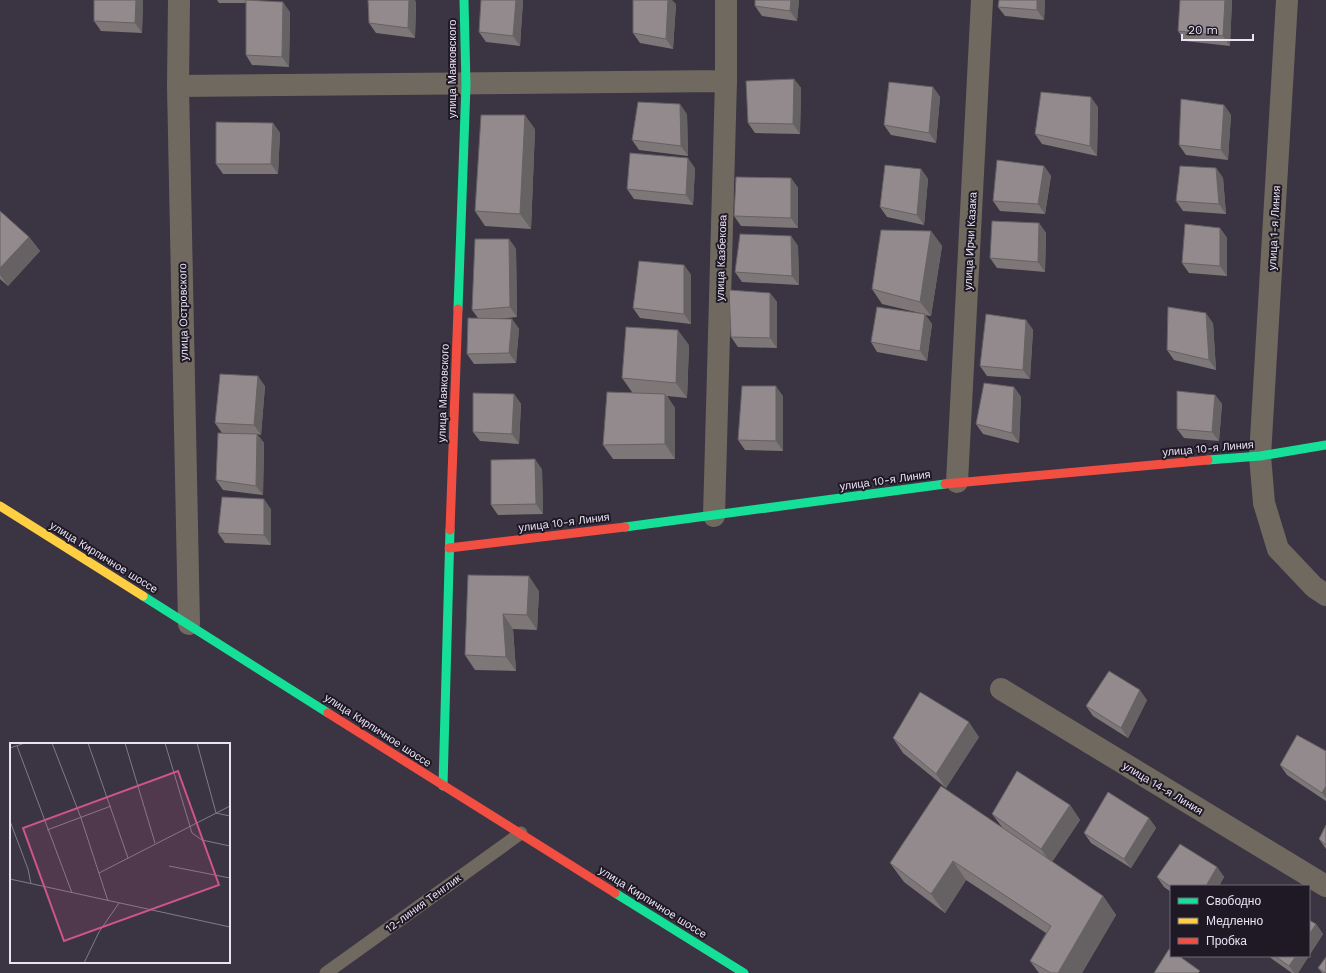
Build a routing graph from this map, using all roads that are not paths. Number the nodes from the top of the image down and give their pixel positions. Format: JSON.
{"nodes":[{"id":1,"x":179,"y":0,"type":"edge"},
{"id":2,"x":464,"y":0,"type":"edge"},
{"id":3,"x":726,"y":0,"type":"edge"},
{"id":4,"x":982,"y":0,"type":"edge"},
{"id":5,"x":1287,"y":0,"type":"edge"},
{"id":6,"x":726,"y":81,"type":"junction"},
{"id":7,"x":466,"y":85,"type":"junction"},
{"id":8,"x":178,"y":86,"type":"junction"},
{"id":9,"x":1326,"y":445,"type":"edge"},
{"id":10,"x":1260,"y":456,"type":"junction"},
{"id":11,"x":957,"y":482,"type":"junction"},
{"id":12,"x":0,"y":506,"type":"edge"},
{"id":13,"x":714,"y":516,"type":"junction"},
{"id":14,"x":449,"y":548,"type":"junction"},
{"id":15,"x":1326,"y":595,"type":"edge"},
{"id":16,"x":189,"y":624,"type":"junction"},
{"id":17,"x":1001,"y":689,"type":"dead end"},
{"id":18,"x":443,"y":786,"type":"junction"},
{"id":19,"x":521,"y":833,"type":"junction"},
{"id":20,"x":1326,"y":886,"type":"edge"},
{"id":21,"x":326,"y":973,"type":"edge"},
{"id":22,"x":744,"y":973,"type":"edge"}],
"edges":[{"from":1,"to":8,"type":"street","name":"улица Островского"},
{"from":2,"to":7,"type":"street","name":"улица Маяковского"},
{"from":3,"to":6,"type":"street","name":"улица Казбекова"},
{"from":4,"to":11,"type":"street","name":"улица Ирчи Казака"},
{"from":5,"to":10,"type":"street","name":"улица 1-я Линия"},
{"from":6,"to":7,"type":"street"},
{"from":6,"to":13,"type":"street","name":"улица Казбекова"},
{"from":7,"to":8,"type":"street"},
{"from":7,"to":14,"type":"street","name":"улица Маяковского"},
{"from":8,"to":16,"type":"street","name":"улица Островского"},
{"from":9,"to":10,"type":"street","name":"улица 10-я Линия"},
{"from":10,"to":11,"type":"street","name":"улица 10-я Линия"},
{"from":10,"to":15,"type":"street","name":"улица 1-я Линия"},
{"from":11,"to":13,"type":"street","name":"улица 10-я Линия"},
{"from":12,"to":16,"type":"street","name":"улица Кирпичное шоссе"},
{"from":13,"to":14,"type":"street","name":"улица 10-я Линия"},
{"from":14,"to":18,"type":"street","name":"улица Маяковского"},
{"from":16,"to":18,"type":"street","name":"улица Кирпичное шоссе"},
{"from":17,"to":20,"type":"street","name":"улица 14-я Линия"},
{"from":18,"to":19,"type":"street","name":"улица Кирпичное шоссе"},
{"from":19,"to":21,"type":"lane","name":"12-линия Тенглик"},
{"from":19,"to":22,"type":"street","name":"улица Кирпичное шоссе"}]}
